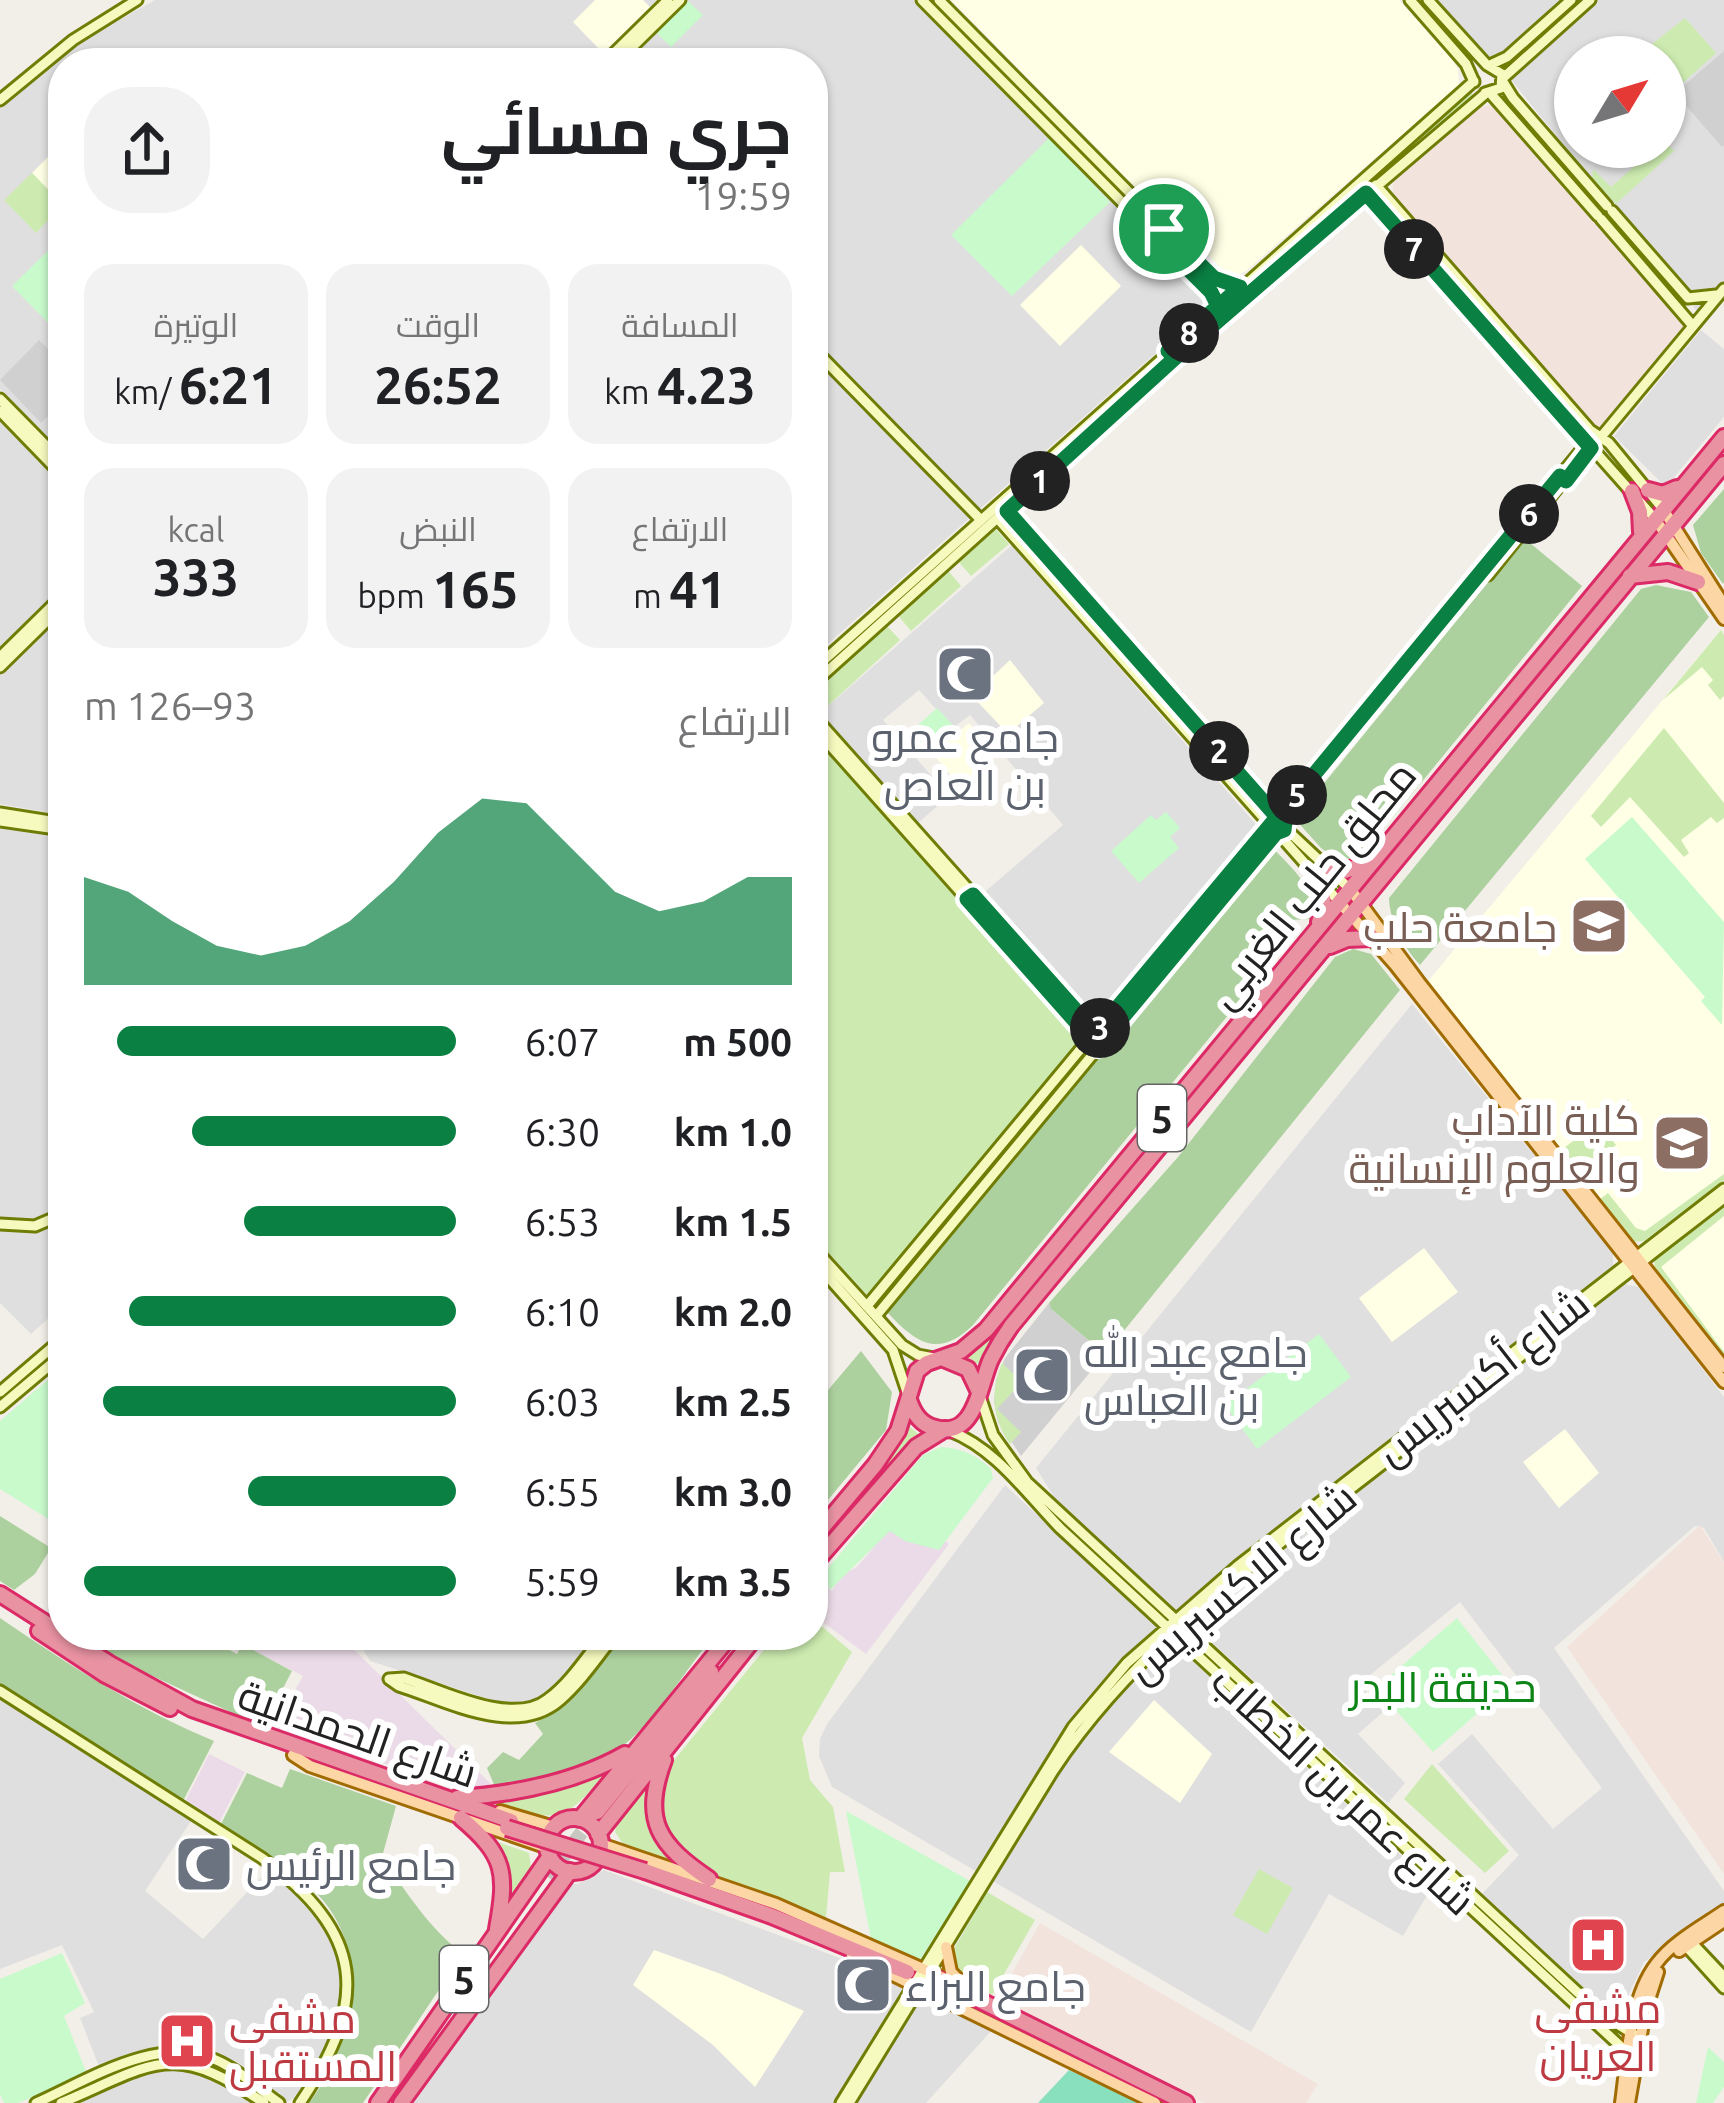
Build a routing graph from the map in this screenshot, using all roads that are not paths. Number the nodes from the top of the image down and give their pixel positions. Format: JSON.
{"nodes":[{"id":1,"x":137,"y":0,"type":"edge"},
{"id":2,"x":668,"y":0,"type":"edge"},
{"id":3,"x":680,"y":0,"type":"edge"},
{"id":4,"x":922,"y":0,"type":"edge"},
{"id":5,"x":939,"y":0,"type":"edge"},
{"id":6,"x":1410,"y":0,"type":"edge"},
{"id":7,"x":1428,"y":0,"type":"edge"},
{"id":8,"x":1571,"y":0,"type":"edge"},
{"id":9,"x":1587,"y":1,"type":"edge"},
{"id":10,"x":64,"y":48,"type":"edge"},
{"id":11,"x":619,"y":48,"type":"edge"},
{"id":12,"x":631,"y":48,"type":"edge"},
{"id":13,"x":48,"y":61,"type":"edge"},
{"id":14,"x":1489,"y":65,"type":"junction"},
{"id":15,"x":1474,"y":78,"type":"junction"},
{"id":16,"x":1503,"y":80,"type":"junction"},
{"id":17,"x":1488,"y":94,"type":"junction"},
{"id":18,"x":0,"y":100,"type":"edge"},
{"id":19,"x":1371,"y":189,"type":"junction"},
{"id":20,"x":1609,"y":209,"type":"junction"},
{"id":21,"x":1599,"y":218,"type":"junction"},
{"id":22,"x":1160,"y":233,"type":"junction"},
{"id":23,"x":1240,"y":287,"type":"junction"},
{"id":24,"x":1722,"y":291,"type":"edge"},
{"id":25,"x":1688,"y":298,"type":"junction"},
{"id":26,"x":1218,"y":306,"type":"junction"},
{"id":27,"x":1697,"y":321,"type":"junction"},
{"id":28,"x":1172,"y":355,"type":"junction"},
{"id":29,"x":828,"y":363,"type":"edge"},
{"id":30,"x":0,"y":399,"type":"edge"},
{"id":31,"x":0,"y":411,"type":"edge"},
{"id":32,"x":1091,"y":427,"type":"junction"},
{"id":33,"x":1601,"y":436,"type":"junction"},
{"id":34,"x":1724,"y":437,"type":"edge"},
{"id":35,"x":1591,"y":446,"type":"junction"},
{"id":36,"x":48,"y":448,"type":"edge"},
{"id":37,"x":48,"y":461,"type":"edge"},
{"id":38,"x":1724,"y":464,"type":"edge"},
{"id":39,"x":1563,"y":479,"type":"junction"},
{"id":40,"x":1686,"y":482,"type":"junction"},
{"id":41,"x":1640,"y":491,"type":"junction"},
{"id":42,"x":1659,"y":514,"type":"junction"},
{"id":43,"x":1003,"y":515,"type":"junction"},
{"id":44,"x":981,"y":520,"type":"junction"},
{"id":45,"x":1669,"y":529,"type":"junction"},
{"id":46,"x":1641,"y":533,"type":"junction"},
{"id":47,"x":1692,"y":563,"type":"junction"},
{"id":48,"x":1488,"y":575,"type":"dead end"},
{"id":49,"x":1630,"y":577,"type":"junction"},
{"id":50,"x":1698,"y":582,"type":"junction"},
{"id":51,"x":912,"y":589,"type":"junction"},
{"id":52,"x":1724,"y":605,"type":"edge"},
{"id":53,"x":48,"y":610,"type":"edge"},
{"id":54,"x":1724,"y":619,"type":"edge"},
{"id":55,"x":48,"y":620,"type":"edge"},
{"id":56,"x":0,"y":657,"type":"edge"},
{"id":57,"x":828,"y":658,"type":"edge"},
{"id":58,"x":0,"y":668,"type":"edge"},
{"id":59,"x":828,"y":670,"type":"edge"},
{"id":60,"x":828,"y":734,"type":"edge"},
{"id":61,"x":828,"y":741,"type":"edge"},
{"id":62,"x":847,"y":759,"type":"junction"},
{"id":63,"x":0,"y":816,"type":"edge"},
{"id":64,"x":48,"y":824,"type":"edge"},
{"id":65,"x":1276,"y":825,"type":"junction"},
{"id":66,"x":1373,"y":861,"type":"junction"},
{"id":67,"x":1326,"y":869,"type":"junction"},
{"id":68,"x":1322,"y":886,"type":"junction"},
{"id":69,"x":1351,"y":890,"type":"junction"},
{"id":70,"x":1364,"y":903,"type":"junction"},
{"id":71,"x":1340,"y":904,"type":"junction"},
{"id":72,"x":1353,"y":916,"type":"junction"},
{"id":73,"x":1316,"y":932,"type":"junction"},
{"id":74,"x":1372,"y":938,"type":"junction"},
{"id":75,"x":1325,"y":947,"type":"junction"},
{"id":76,"x":1097,"y":1040,"type":"junction"},
{"id":77,"x":1724,"y":1193,"type":"edge"},
{"id":78,"x":48,"y":1222,"type":"edge"},
{"id":79,"x":0,"y":1227,"type":"edge"},
{"id":80,"x":1635,"y":1262,"type":"junction"},
{"id":81,"x":828,"y":1263,"type":"edge"},
{"id":82,"x":828,"y":1277,"type":"edge"},
{"id":83,"x":867,"y":1306,"type":"junction"},
{"id":84,"x":876,"y":1316,"type":"junction"},
{"id":85,"x":48,"y":1351,"type":"edge"},
{"id":86,"x":939,"y":1360,"type":"junction"},
{"id":87,"x":48,"y":1367,"type":"edge"},
{"id":88,"x":1724,"y":1367,"type":"edge"},
{"id":89,"x":1724,"y":1382,"type":"edge"},
{"id":90,"x":0,"y":1392,"type":"edge"},
{"id":91,"x":978,"y":1392,"type":"junction"},
{"id":92,"x":908,"y":1395,"type":"junction"},
{"id":93,"x":0,"y":1408,"type":"edge"},
{"id":94,"x":944,"y":1430,"type":"junction"},
{"id":95,"x":828,"y":1522,"type":"edge"},
{"id":96,"x":828,"y":1548,"type":"edge"},
{"id":97,"x":0,"y":1594,"type":"edge"},
{"id":98,"x":0,"y":1606,"type":"edge"},
{"id":99,"x":48,"y":1624,"type":"edge"},
{"id":100,"x":1174,"y":1625,"type":"junction"},
{"id":101,"x":48,"y":1636,"type":"edge"},
{"id":102,"x":70,"y":1650,"type":"edge"},
{"id":103,"x":89,"y":1650,"type":"edge"},
{"id":104,"x":591,"y":1650,"type":"edge"},
{"id":105,"x":602,"y":1650,"type":"edge"},
{"id":106,"x":718,"y":1650,"type":"edge"},
{"id":107,"x":729,"y":1650,"type":"edge"},
{"id":108,"x":741,"y":1650,"type":"edge"},
{"id":109,"x":743,"y":1650,"type":"edge"},
{"id":110,"x":0,"y":1691,"type":"edge"},
{"id":111,"x":670,"y":1747,"type":"junction"},
{"id":112,"x":635,"y":1748,"type":"junction"},
{"id":113,"x":295,"y":1751,"type":"junction"},
{"id":114,"x":457,"y":1798,"type":"junction"},
{"id":115,"x":461,"y":1818,"type":"junction"},
{"id":116,"x":580,"y":1819,"type":"junction"},
{"id":117,"x":554,"y":1827,"type":"junction"},
{"id":118,"x":600,"y":1839,"type":"junction"},
{"id":119,"x":549,"y":1852,"type":"junction"},
{"id":120,"x":595,"y":1862,"type":"junction"},
{"id":121,"x":570,"y":1871,"type":"junction"},
{"id":122,"x":709,"y":1880,"type":"junction"},
{"id":123,"x":1724,"y":1911,"type":"edge"},
{"id":124,"x":773,"y":1912,"type":"junction"},
{"id":125,"x":1724,"y":1921,"type":"edge"},
{"id":126,"x":496,"y":1934,"type":"junction"},
{"id":127,"x":1689,"y":1944,"type":"junction"},
{"id":128,"x":946,"y":1947,"type":"junction"},
{"id":129,"x":922,"y":1977,"type":"junction"},
{"id":130,"x":1724,"y":1977,"type":"edge"},
{"id":131,"x":1724,"y":1988,"type":"edge"},
{"id":132,"x":970,"y":1990,"type":"junction"},
{"id":133,"x":429,"y":2028,"type":"junction"},
{"id":134,"x":448,"y":2033,"type":"junction"},
{"id":135,"x":1636,"y":2035,"type":"junction"},
{"id":136,"x":1633,"y":2056,"type":"junction"},
{"id":137,"x":36,"y":2103,"type":"edge"},
{"id":138,"x":61,"y":2103,"type":"edge"},
{"id":139,"x":264,"y":2103,"type":"edge"},
{"id":140,"x":279,"y":2103,"type":"edge"},
{"id":141,"x":300,"y":2103,"type":"edge"},
{"id":142,"x":378,"y":2103,"type":"edge"},
{"id":143,"x":401,"y":2103,"type":"edge"},
{"id":144,"x":845,"y":2103,"type":"edge"},
{"id":145,"x":1155,"y":2103,"type":"edge"},
{"id":146,"x":1170,"y":2103,"type":"edge"},
{"id":147,"x":1186,"y":2103,"type":"edge"},
{"id":148,"x":1196,"y":2103,"type":"edge"},
{"id":149,"x":1625,"y":2103,"type":"edge"}],
"edges":[{"from":1,"to":10,"type":"street"},
{"from":2,"to":11,"type":"street"},
{"from":3,"to":12,"type":"street"},
{"from":4,"to":22,"type":"street"},
{"from":5,"to":22,"type":"street"},
{"from":6,"to":15,"type":"street"},
{"from":7,"to":14,"type":"street"},
{"from":8,"to":14,"type":"street"},
{"from":9,"to":16,"type":"street"},
{"from":13,"to":18,"type":"street"},
{"from":14,"to":15,"type":"street"},
{"from":14,"to":16,"type":"street"},
{"from":15,"to":17,"type":"street"},
{"from":15,"to":23,"type":"street"},
{"from":16,"to":17,"type":"street"},
{"from":16,"to":20,"type":"street"},
{"from":17,"to":19,"type":"street"},
{"from":17,"to":21,"type":"street"},
{"from":19,"to":28,"type":"street"},
{"from":19,"to":33,"type":"street"},
{"from":19,"to":35,"type":"street"},
{"from":20,"to":21,"type":"street"},
{"from":20,"to":25,"type":"street"},
{"from":21,"to":27,"type":"street"},
{"from":22,"to":23,"type":"street"},
{"from":22,"to":26,"type":"street"},
{"from":23,"to":26,"type":"street"},
{"from":24,"to":25,"type":"street"},
{"from":24,"to":27,"type":"street"},
{"from":25,"to":27,"type":"street"},
{"from":26,"to":28,"type":"street"},
{"from":27,"to":33,"type":"street"},
{"from":28,"to":32,"type":"street"},
{"from":29,"to":44,"type":"street"},
{"from":30,"to":36,"type":"street"},
{"from":31,"to":37,"type":"street"},
{"from":32,"to":43,"type":"street"},
{"from":32,"to":44,"type":"street"},
{"from":33,"to":35,"type":"street"},
{"from":33,"to":41,"type":"street"},
{"from":34,"to":40,"type":"highway","name":"محلق حلب الغربي","number":"5"},
{"from":35,"to":39,"type":"street"},
{"from":35,"to":41,"type":"street"},
{"from":38,"to":45,"type":"highway","name":"محلق حلب الغربي","number":"5"},
{"from":39,"to":48,"type":"street"},
{"from":39,"to":65,"type":"street"},
{"from":40,"to":41,"type":"highway"},
{"from":40,"to":42,"type":"highway","name":"محلق حلب الغربي","number":"5"},
{"from":41,"to":42,"type":"street"},
{"from":41,"to":46,"type":"highway"},
{"from":42,"to":45,"type":"main road"},
{"from":42,"to":46,"type":"highway","name":"محلق حلب الغربي","number":"5"},
{"from":43,"to":51,"type":"street"},
{"from":43,"to":65,"type":"street"},
{"from":44,"to":51,"type":"street"},
{"from":45,"to":47,"type":"main road"},
{"from":45,"to":49,"type":"highway","name":"محلق حلب الغربي","number":"5"},
{"from":46,"to":66,"type":"highway","name":"محلق حلب الغربي","number":"5"},
{"from":47,"to":50,"type":"main road"},
{"from":47,"to":52,"type":"main road"},
{"from":49,"to":50,"type":"highway"},
{"from":49,"to":70,"type":"highway","name":"محلق حلب الغربي","number":"5"},
{"from":50,"to":54,"type":"main road"},
{"from":51,"to":57,"type":"street"},
{"from":51,"to":59,"type":"street"},
{"from":53,"to":56,"type":"street"},
{"from":55,"to":58,"type":"street"},
{"from":60,"to":62,"type":"street"},
{"from":61,"to":62,"type":"street"},
{"from":62,"to":76,"type":"street"},
{"from":63,"to":64,"type":"street"},
{"from":65,"to":67,"type":"street"},
{"from":65,"to":68,"type":"street"},
{"from":65,"to":76,"type":"street"},
{"from":66,"to":67,"type":"highway"},
{"from":66,"to":69,"type":"highway","name":"محلق حلب الغربي","number":"5"},
{"from":67,"to":69,"type":"street"},
{"from":68,"to":71,"type":"street"},
{"from":68,"to":73,"type":"highway"},
{"from":69,"to":70,"type":"main road"},
{"from":69,"to":71,"type":"highway","name":"محلق حلب الغربي","number":"5"},
{"from":70,"to":72,"type":"highway","name":"محلق حلب الغربي","number":"5"},
{"from":70,"to":80,"type":"main road"},
{"from":71,"to":72,"type":"main road"},
{"from":71,"to":73,"type":"highway","name":"محلق حلب الغربي","number":"5"},
{"from":72,"to":74,"type":"main road"},
{"from":72,"to":75,"type":"highway","name":"محلق حلب الغربي","number":"5"},
{"from":73,"to":86,"type":"highway","name":"محلق حلب الغربي","number":"5"},
{"from":74,"to":75,"type":"highway"},
{"from":74,"to":80,"type":"main road"},
{"from":75,"to":91,"type":"highway","name":"محلق حلب الغربي","number":"5"},
{"from":76,"to":83,"type":"street"},
{"from":76,"to":84,"type":"street"},
{"from":77,"to":80,"type":"street","name":"شارع الاكسبريس"},
{"from":78,"to":79,"type":"street"},
{"from":80,"to":88,"type":"main road"},
{"from":80,"to":89,"type":"main road"},
{"from":80,"to":100,"type":"street","name":"شارع الاكسبريس"},
{"from":81,"to":83,"type":"street"},
{"from":82,"to":92,"type":"street"},
{"from":83,"to":84,"type":"street"},
{"from":84,"to":86,"type":"street"},
{"from":85,"to":90,"type":"street"},
{"from":86,"to":91,"type":"highway"},
{"from":86,"to":92,"type":"highway"},
{"from":87,"to":93,"type":"street"},
{"from":91,"to":94,"type":"highway"},
{"from":91,"to":100,"type":"street","name":"شارع عمر بن الخطاب"},
{"from":92,"to":94,"type":"highway"},
{"from":92,"to":95,"type":"highway"},
{"from":94,"to":96,"type":"highway"},
{"from":94,"to":100,"type":"street","name":"شارع عمر بن الخطاب"},
{"from":97,"to":99,"type":"highway","name":"شارع الحمدانية"},
{"from":98,"to":101,"type":"highway","name":"شارع الحمدانية"},
{"from":100,"to":128,"type":"street","name":"شارع الاكسبريس"},
{"from":100,"to":129,"type":"street"},
{"from":100,"to":135,"type":"street","name":"شارع عمر بن الخطاب"},
{"from":100,"to":136,"type":"street","name":"شارع عمر بن الخطاب"},
{"from":102,"to":113,"type":"highway","name":"شارع الحمدانية"},
{"from":103,"to":113,"type":"highway","name":"شارع الحمدانية"},
{"from":104,"to":105,"type":"street"},
{"from":106,"to":112,"type":"highway"},
{"from":107,"to":108,"type":"highway"},
{"from":109,"to":111,"type":"highway"},
{"from":110,"to":141,"type":"street"},
{"from":111,"to":118,"type":"highway"},
{"from":111,"to":122,"type":"highway"},
{"from":112,"to":114,"type":"highway"},
{"from":112,"to":116,"type":"highway"},
{"from":113,"to":114,"type":"main road"},
{"from":113,"to":115,"type":"main road"},
{"from":113,"to":124,"type":"highway","name":"شارع الحمدانية","bridge":true},
{"from":114,"to":117,"type":"main road"},
{"from":115,"to":119,"type":"main road"},
{"from":115,"to":126,"type":"highway"},
{"from":116,"to":117,"type":"highway"},
{"from":116,"to":118,"type":"highway"},
{"from":117,"to":119,"type":"highway"},
{"from":118,"to":120,"type":"highway"},
{"from":118,"to":122,"type":"main road"},
{"from":119,"to":121,"type":"highway"},
{"from":119,"to":126,"type":"highway","number":"5"},
{"from":120,"to":121,"type":"highway"},
{"from":120,"to":124,"type":"main road"},
{"from":121,"to":134,"type":"highway","number":"5"},
{"from":122,"to":124,"type":"main road"},
{"from":123,"to":135,"type":"main road"},
{"from":124,"to":129,"type":"highway","name":"شارع الحمدانية"},
{"from":125,"to":127,"type":"main road"},
{"from":126,"to":133,"type":"highway","number":"5"},
{"from":127,"to":130,"type":"street"},
{"from":127,"to":131,"type":"street"},
{"from":127,"to":135,"type":"main road"},
{"from":128,"to":129,"type":"street","name":"شارع الاكسبريس"},
{"from":128,"to":132,"type":"main road"},
{"from":129,"to":132,"type":"main road"},
{"from":129,"to":144,"type":"street"},
{"from":129,"to":145,"type":"main road"},
{"from":129,"to":146,"type":"highway"},
{"from":129,"to":147,"type":"highway"},
{"from":132,"to":148,"type":"main road"},
{"from":133,"to":134,"type":"highway","number":"5"},
{"from":133,"to":142,"type":"highway","number":"5"},
{"from":134,"to":143,"type":"highway","number":"5"},
{"from":135,"to":136,"type":"main road"},
{"from":136,"to":149,"type":"main road"},
{"from":137,"to":140,"type":"street"},
{"from":138,"to":139,"type":"street"}]}
